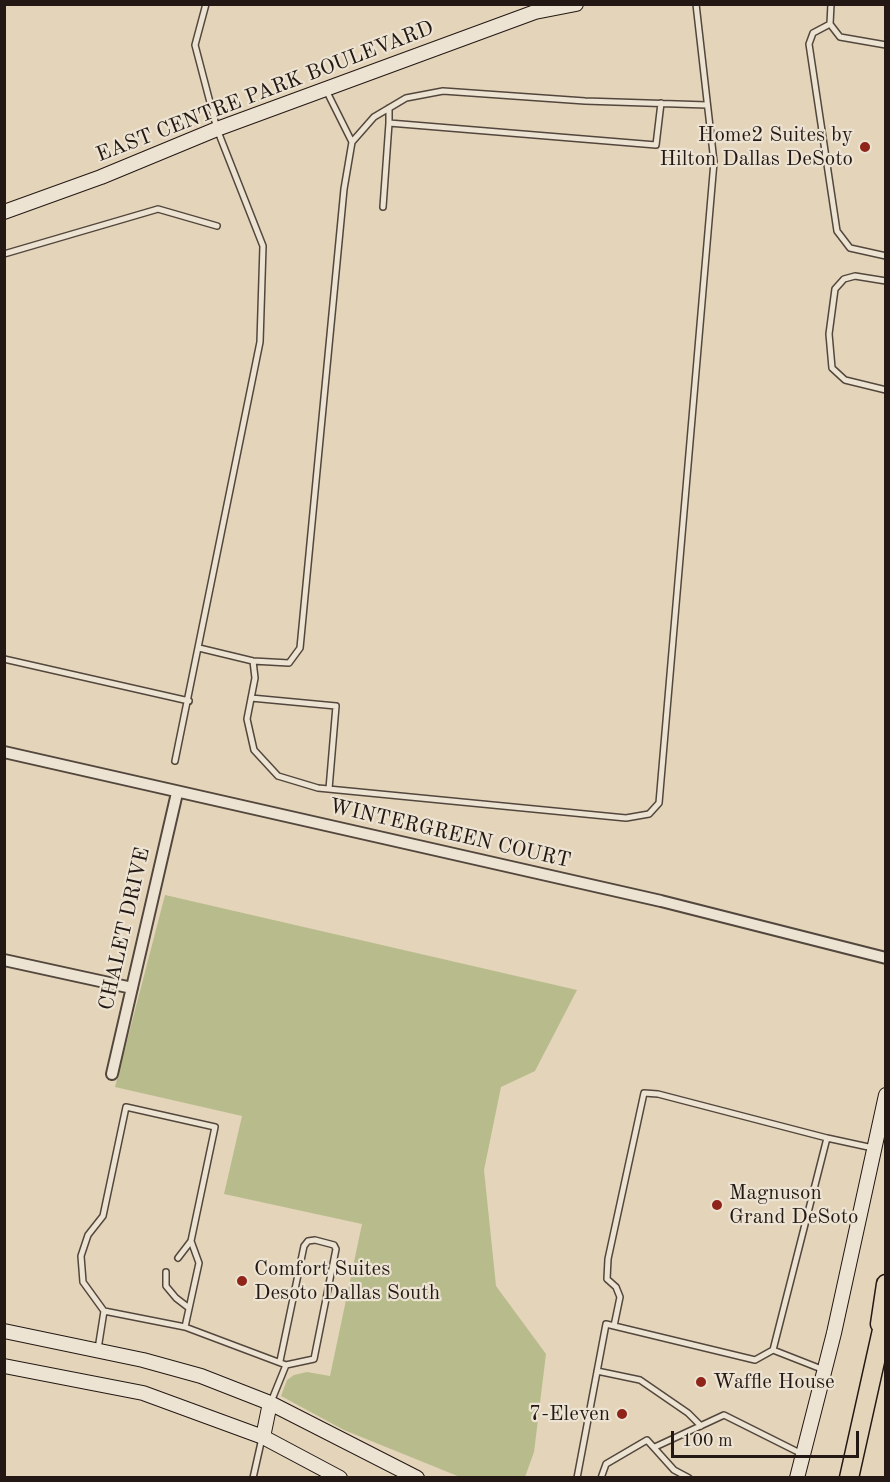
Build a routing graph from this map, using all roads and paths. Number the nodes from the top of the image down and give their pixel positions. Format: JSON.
{"nodes":[{"id":1,"x":206,"y":4,"type":"edge"},
{"id":2,"x":576,"y":4,"type":"edge"},
{"id":3,"x":696,"y":4,"type":"edge"},
{"id":4,"x":831,"y":4,"type":"edge"},
{"id":5,"x":830,"y":24,"type":"junction"},
{"id":6,"x":885,"y":45,"type":"edge"},
{"id":7,"x":326,"y":89,"type":"junction"},
{"id":8,"x":661,"y":103,"type":"junction"},
{"id":9,"x":707,"y":105,"type":"junction"},
{"id":10,"x":389,"y":108,"type":"junction"},
{"id":11,"x":389,"y":123,"type":"junction"},
{"id":12,"x":217,"y":129,"type":"junction"},
{"id":13,"x":352,"y":142,"type":"junction"},
{"id":14,"x":383,"y":207,"type":"dead end"},
{"id":15,"x":4,"y":212,"type":"edge"},
{"id":16,"x":217,"y":226,"type":"dead end"},
{"id":17,"x":4,"y":254,"type":"edge"},
{"id":18,"x":885,"y":256,"type":"edge"},
{"id":19,"x":885,"y":281,"type":"edge"},
{"id":20,"x":885,"y":390,"type":"edge"},
{"id":21,"x":199,"y":648,"type":"junction"},
{"id":22,"x":4,"y":659,"type":"edge"},
{"id":23,"x":253,"y":661,"type":"junction"},
{"id":24,"x":251,"y":698,"type":"junction"},
{"id":25,"x":189,"y":701,"type":"junction"},
{"id":26,"x":4,"y":752,"type":"edge"},
{"id":27,"x":175,"y":761,"type":"dead end"},
{"id":28,"x":329,"y":789,"type":"junction"},
{"id":29,"x":177,"y":793,"type":"junction"},
{"id":30,"x":885,"y":958,"type":"edge"},
{"id":31,"x":4,"y":960,"type":"edge"},
{"id":32,"x":132,"y":988,"type":"junction"},
{"id":33,"x":112,"y":1074,"type":"dead end"},
{"id":34,"x":885,"y":1095,"type":"edge"},
{"id":35,"x":827,"y":1138,"type":"junction"},
{"id":36,"x":874,"y":1148,"type":"junction"},
{"id":37,"x":191,"y":1240,"type":"junction"},
{"id":38,"x":178,"y":1258,"type":"dead end"},
{"id":39,"x":166,"y":1272,"type":"dead end"},
{"id":40,"x":885,"y":1284,"type":"edge"},
{"id":41,"x":189,"y":1308,"type":"junction"},
{"id":42,"x":104,"y":1311,"type":"junction"},
{"id":43,"x":885,"y":1312,"type":"edge"},
{"id":44,"x":614,"y":1326,"type":"junction"},
{"id":45,"x":185,"y":1327,"type":"junction"},
{"id":46,"x":4,"y":1331,"type":"edge"},
{"id":47,"x":98,"y":1350,"type":"junction"},
{"id":48,"x":773,"y":1350,"type":"junction"},
{"id":49,"x":875,"y":1359,"type":"junction"},
{"id":50,"x":280,"y":1361,"type":"junction"},
{"id":51,"x":286,"y":1365,"type":"junction"},
{"id":52,"x":4,"y":1366,"type":"edge"},
{"id":53,"x":825,"y":1370,"type":"junction"},
{"id":54,"x":597,"y":1371,"type":"junction"},
{"id":55,"x":270,"y":1403,"type":"junction"},
{"id":56,"x":701,"y":1425,"type":"junction"},
{"id":57,"x":263,"y":1437,"type":"junction"},
{"id":58,"x":655,"y":1447,"type":"junction"},
{"id":59,"x":803,"y":1455,"type":"junction"},
{"id":60,"x":253,"y":1478,"type":"edge"},
{"id":61,"x":340,"y":1478,"type":"edge"},
{"id":62,"x":417,"y":1478,"type":"edge"},
{"id":63,"x":577,"y":1478,"type":"edge"},
{"id":64,"x":601,"y":1478,"type":"edge"},
{"id":65,"x":689,"y":1478,"type":"edge"},
{"id":66,"x":797,"y":1478,"type":"edge"},
{"id":67,"x":849,"y":1478,"type":"edge"}],
"edges":[{"from":1,"to":12,"type":"lane"},
{"from":2,"to":7,"type":"main road","name":"EAST CENTRE PARK BOULEVARD"},
{"from":3,"to":9,"type":"lane"},
{"from":4,"to":5,"type":"lane"},
{"from":5,"to":6,"type":"lane"},
{"from":5,"to":18,"type":"lane"},
{"from":7,"to":12,"type":"main road","name":"EAST CENTRE PARK BOULEVARD"},
{"from":7,"to":13,"type":"lane"},
{"from":8,"to":9,"type":"lane"},
{"from":8,"to":10,"type":"lane"},
{"from":8,"to":11,"type":"lane"},
{"from":9,"to":28,"type":"lane"},
{"from":10,"to":11,"type":"lane"},
{"from":10,"to":13,"type":"lane"},
{"from":11,"to":14,"type":"lane"},
{"from":12,"to":15,"type":"main road","name":"EAST CENTRE PARK BOULEVARD"},
{"from":12,"to":21,"type":"lane"},
{"from":13,"to":23,"type":"lane"},
{"from":16,"to":17,"type":"lane"},
{"from":19,"to":20,"type":"lane"},
{"from":21,"to":23,"type":"lane"},
{"from":21,"to":25,"type":"lane"},
{"from":22,"to":25,"type":"lane"},
{"from":23,"to":24,"type":"lane"},
{"from":24,"to":28,"type":"lane"},
{"from":24,"to":28,"type":"lane"},
{"from":25,"to":27,"type":"lane"},
{"from":26,"to":29,"type":"street","name":"WINTERGREEN COURT"},
{"from":29,"to":30,"type":"street","name":"WINTERGREEN COURT"},
{"from":29,"to":32,"type":"street","name":"CHALET DRIVE"},
{"from":31,"to":32,"type":"street"},
{"from":32,"to":33,"type":"street","name":"CHALET DRIVE"},
{"from":34,"to":36,"type":"main road"},
{"from":35,"to":36,"type":"lane"},
{"from":35,"to":44,"type":"lane"},
{"from":35,"to":48,"type":"lane"},
{"from":36,"to":53,"type":"main road"},
{"from":37,"to":38,"type":"lane"},
{"from":37,"to":41,"type":"lane"},
{"from":37,"to":42,"type":"lane"},
{"from":39,"to":41,"type":"lane"},
{"from":40,"to":49,"type":"highway"},
{"from":41,"to":45,"type":"lane"},
{"from":42,"to":45,"type":"lane"},
{"from":42,"to":47,"type":"lane"},
{"from":43,"to":49,"type":"highway"},
{"from":44,"to":48,"type":"lane"},
{"from":44,"to":54,"type":"lane"},
{"from":45,"to":50,"type":"lane"},
{"from":46,"to":47,"type":"main road"},
{"from":47,"to":55,"type":"main road"},
{"from":48,"to":53,"type":"lane"},
{"from":49,"to":67,"type":"highway"},
{"from":50,"to":51,"type":"lane"},
{"from":50,"to":51,"type":"lane"},
{"from":51,"to":55,"type":"lane"},
{"from":52,"to":57,"type":"main road"},
{"from":53,"to":59,"type":"main road"},
{"from":54,"to":56,"type":"lane"},
{"from":54,"to":63,"type":"lane"},
{"from":55,"to":57,"type":"main road"},
{"from":55,"to":62,"type":"main road"},
{"from":56,"to":58,"type":"lane"},
{"from":56,"to":59,"type":"lane"},
{"from":57,"to":60,"type":"lane"},
{"from":57,"to":61,"type":"main road"},
{"from":58,"to":64,"type":"lane"},
{"from":58,"to":65,"type":"lane"},
{"from":59,"to":66,"type":"main road"}]}
